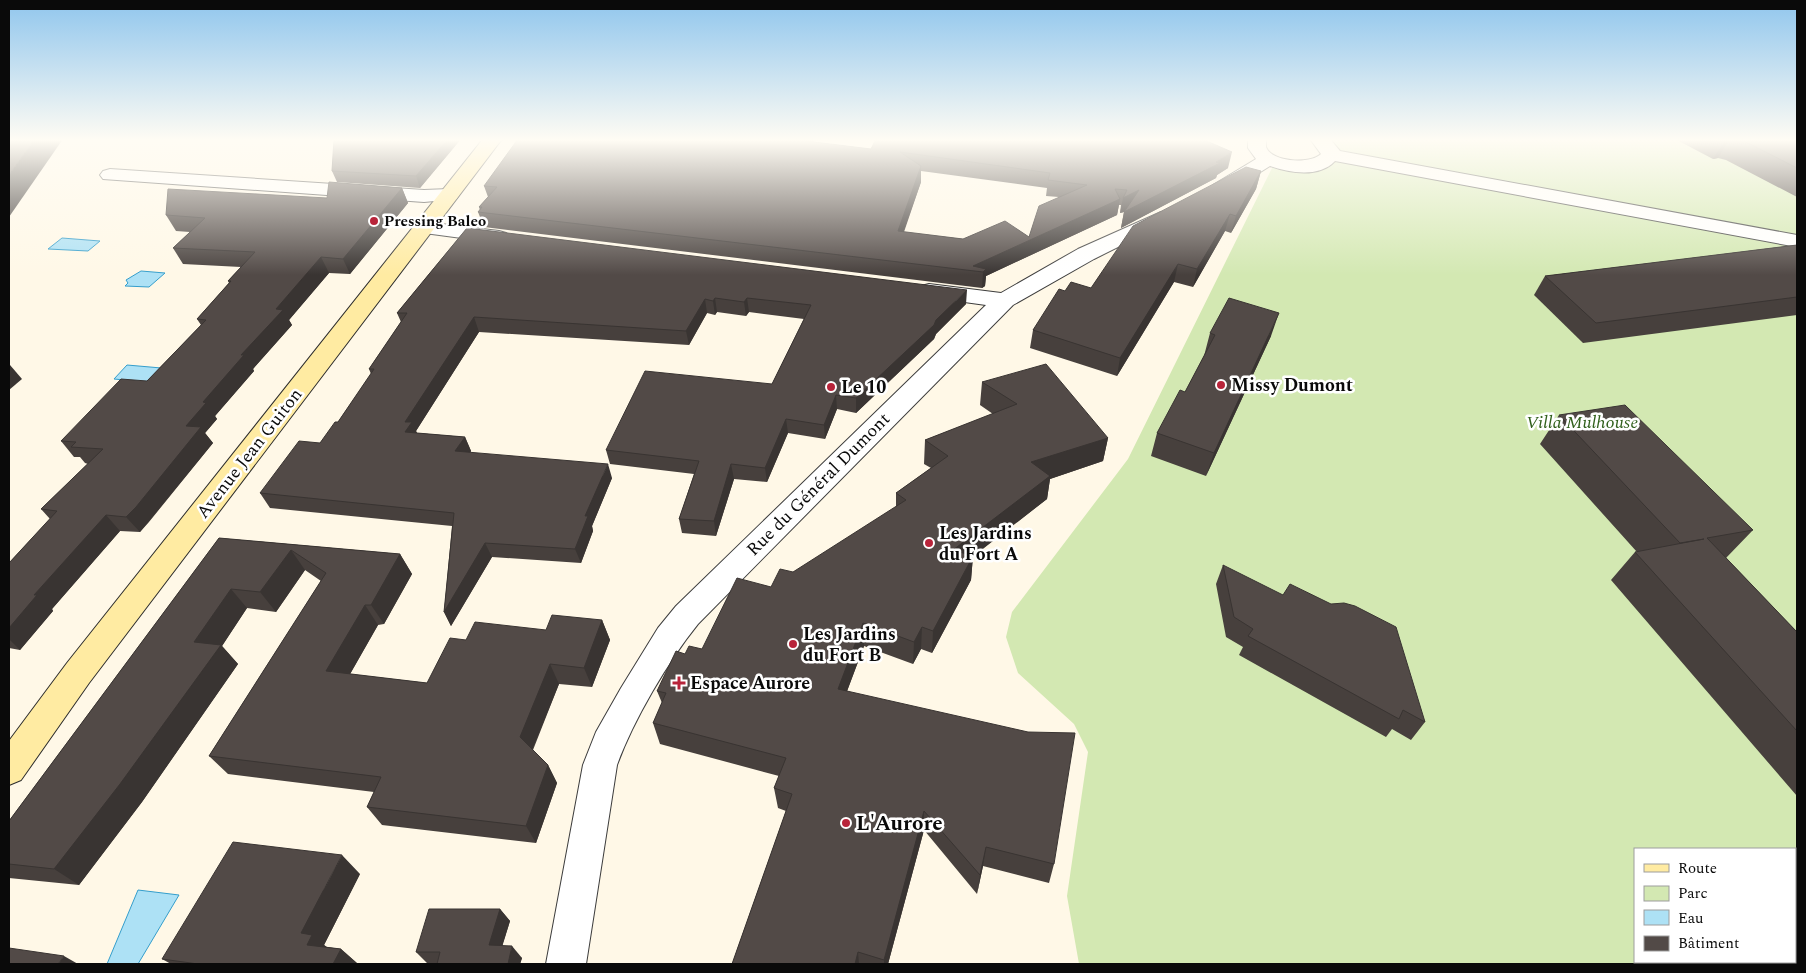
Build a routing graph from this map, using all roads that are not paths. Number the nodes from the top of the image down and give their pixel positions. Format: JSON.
{"nodes":[{"id":1,"x":251,"y":184,"type":"edge"},
{"id":2,"x":457,"y":184,"type":"edge"},
{"id":3,"x":1226,"y":184,"type":"edge"},
{"id":4,"x":1513,"y":184,"type":"edge"},
{"id":5,"x":449,"y":195,"type":"junction"},
{"id":6,"x":424,"y":228,"type":"junction"},
{"id":7,"x":518,"y":239,"type":"edge"},
{"id":8,"x":1797,"y":241,"type":"edge"},
{"id":9,"x":908,"y":288,"type":"edge"},
{"id":10,"x":1005,"y":300,"type":"junction"},
{"id":11,"x":9,"y":769,"type":"edge"},
{"id":12,"x":566,"y":964,"type":"edge"}],
"edges":[{"from":1,"to":5,"type":"street"},
{"from":2,"to":5,"type":"main road","name":"Avenue Jean Guiton"},
{"from":3,"to":10,"type":"street","name":"Rue du Général Dumont"},
{"from":4,"to":8,"type":"street"},
{"from":5,"to":6,"type":"main road","name":"Avenue Jean Guiton"},
{"from":6,"to":7,"type":"street"},
{"from":6,"to":11,"type":"main road","name":"Avenue Jean Guiton"},
{"from":9,"to":10,"type":"street"},
{"from":10,"to":12,"type":"street","name":"Rue du Général Dumont"}]}
